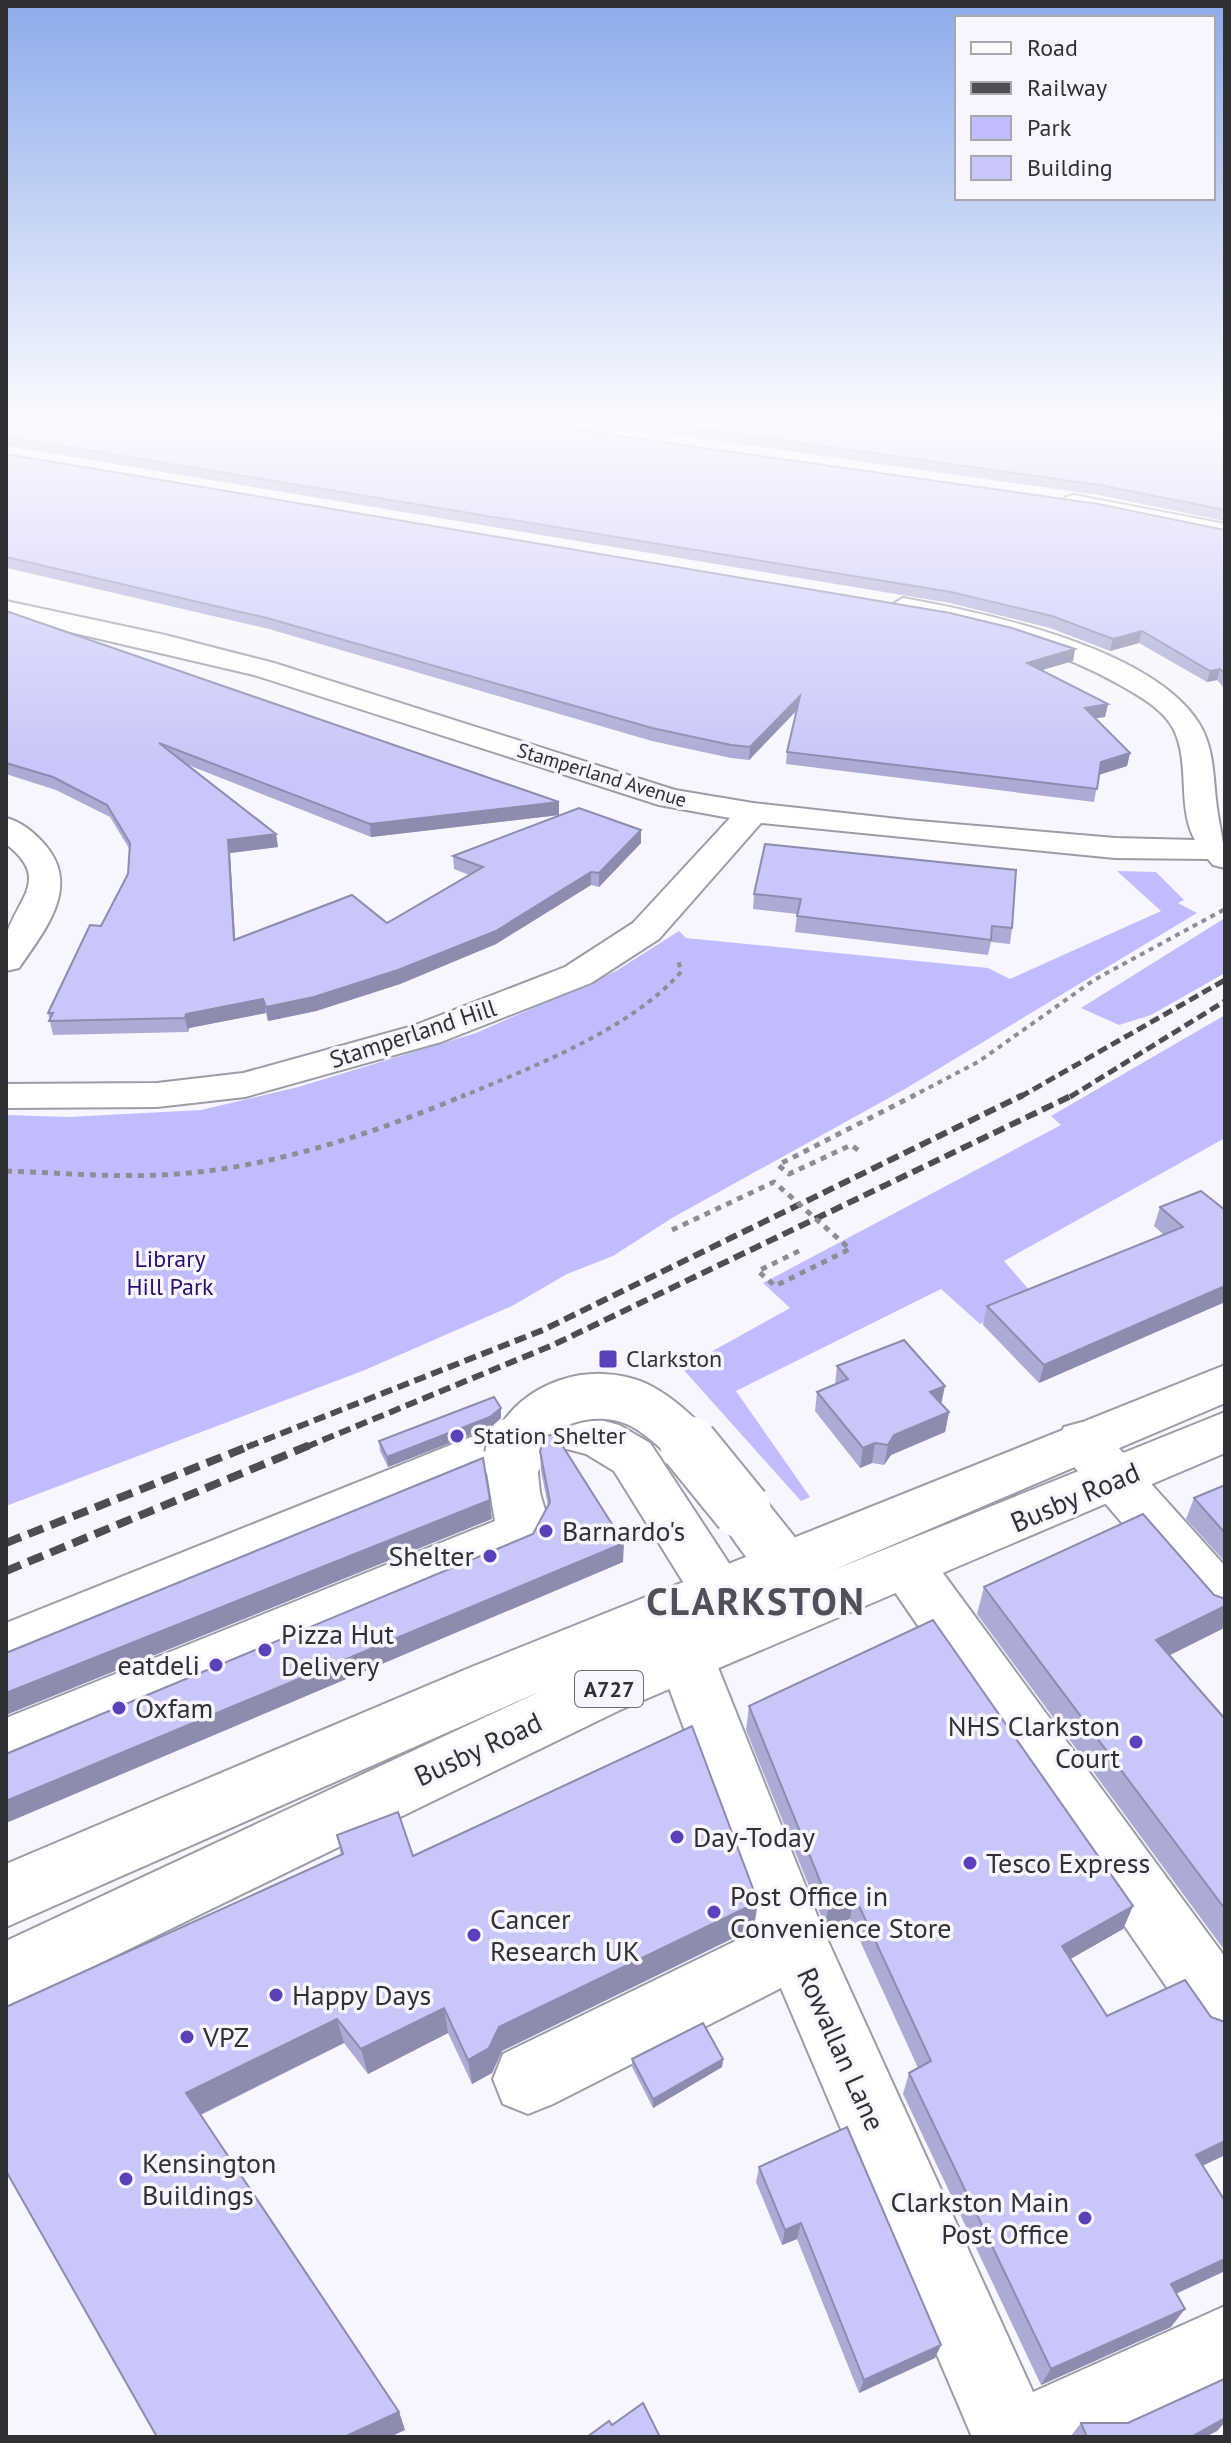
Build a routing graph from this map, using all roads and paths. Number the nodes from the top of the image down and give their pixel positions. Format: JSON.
{"nodes":[{"id":1,"x":871,"y":601,"type":"edge"},
{"id":2,"x":6,"y":609,"type":"edge"},
{"id":3,"x":753,"y":813,"type":"junction"},
{"id":4,"x":6,"y":828,"type":"edge"},
{"id":5,"x":1217,"y":842,"type":"edge"},
{"id":6,"x":1225,"y":909,"type":"edge"},
{"id":7,"x":646,"y":931,"type":"junction"},
{"id":8,"x":6,"y":960,"type":"edge"},
{"id":9,"x":6,"y":1096,"type":"edge"},
{"id":10,"x":858,"y":1150,"type":"dead end"},
{"id":11,"x":6,"y":1171,"type":"edge"},
{"id":12,"x":672,"y":1230,"type":"dead end"},
{"id":13,"x":799,"y":1251,"type":"dead end"},
{"id":14,"x":1225,"y":1383,"type":"edge"},
{"id":15,"x":1225,"y":1431,"type":"edge"},
{"id":16,"x":1098,"y":1461,"type":"junction"},
{"id":17,"x":786,"y":1566,"type":"junction"},
{"id":18,"x":907,"y":1566,"type":"junction"},
{"id":19,"x":719,"y":1593,"type":"junction"},
{"id":20,"x":1225,"y":1604,"type":"edge"},
{"id":21,"x":6,"y":1648,"type":"edge"},
{"id":22,"x":685,"y":1655,"type":"junction"},
{"id":23,"x":6,"y":1746,"type":"edge"},
{"id":24,"x":6,"y":1896,"type":"edge"},
{"id":25,"x":796,"y":1946,"type":"junction"},
{"id":26,"x":6,"y":1976,"type":"edge"},
{"id":27,"x":1225,"y":2013,"type":"edge"},
{"id":28,"x":528,"y":2079,"type":"dead end"},
{"id":29,"x":1225,"y":2345,"type":"edge"},
{"id":30,"x":1012,"y":2437,"type":"edge"},
{"id":31,"x":1024,"y":2437,"type":"edge"}],
"edges":[{"from":1,"to":5,"type":"street"},
{"from":2,"to":3,"type":"street","name":"Stamperland Avenue"},
{"from":3,"to":5,"type":"street","name":"Stamperland Avenue"},
{"from":3,"to":7,"type":"street","name":"Stamperland Hill"},
{"from":4,"to":8,"type":"street"},
{"from":6,"to":10,"type":"path"},
{"from":7,"to":9,"type":"street","name":"Stamperland Hill"},
{"from":7,"to":11,"type":"path"},
{"from":12,"to":13,"type":"path","bridge":true},
{"from":14,"to":16,"type":"street","name":"Busby Road","number":"A727"},
{"from":15,"to":16,"type":"street","name":"Busby Road","number":"A727"},
{"from":16,"to":17,"type":"street","name":"Busby Road","number":"A727"},
{"from":16,"to":18,"type":"street","name":"Busby Road","number":"A727"},
{"from":16,"to":20,"type":"street"},
{"from":17,"to":19,"type":"street","name":"Busby Road","number":"A727"},
{"from":17,"to":23,"type":"street","bridge":true},
{"from":18,"to":22,"type":"street","name":"Busby Road","number":"A727"},
{"from":18,"to":27,"type":"street"},
{"from":19,"to":21,"type":"street"},
{"from":19,"to":24,"type":"street","name":"Busby Road","number":"A727"},
{"from":22,"to":25,"type":"street","name":"Rowallan Lane"},
{"from":22,"to":26,"type":"street","name":"Busby Road","number":"A727"},
{"from":25,"to":28,"type":"street"},
{"from":25,"to":30,"type":"street","name":"Rowallan Lane"},
{"from":29,"to":31,"type":"street"}]}
